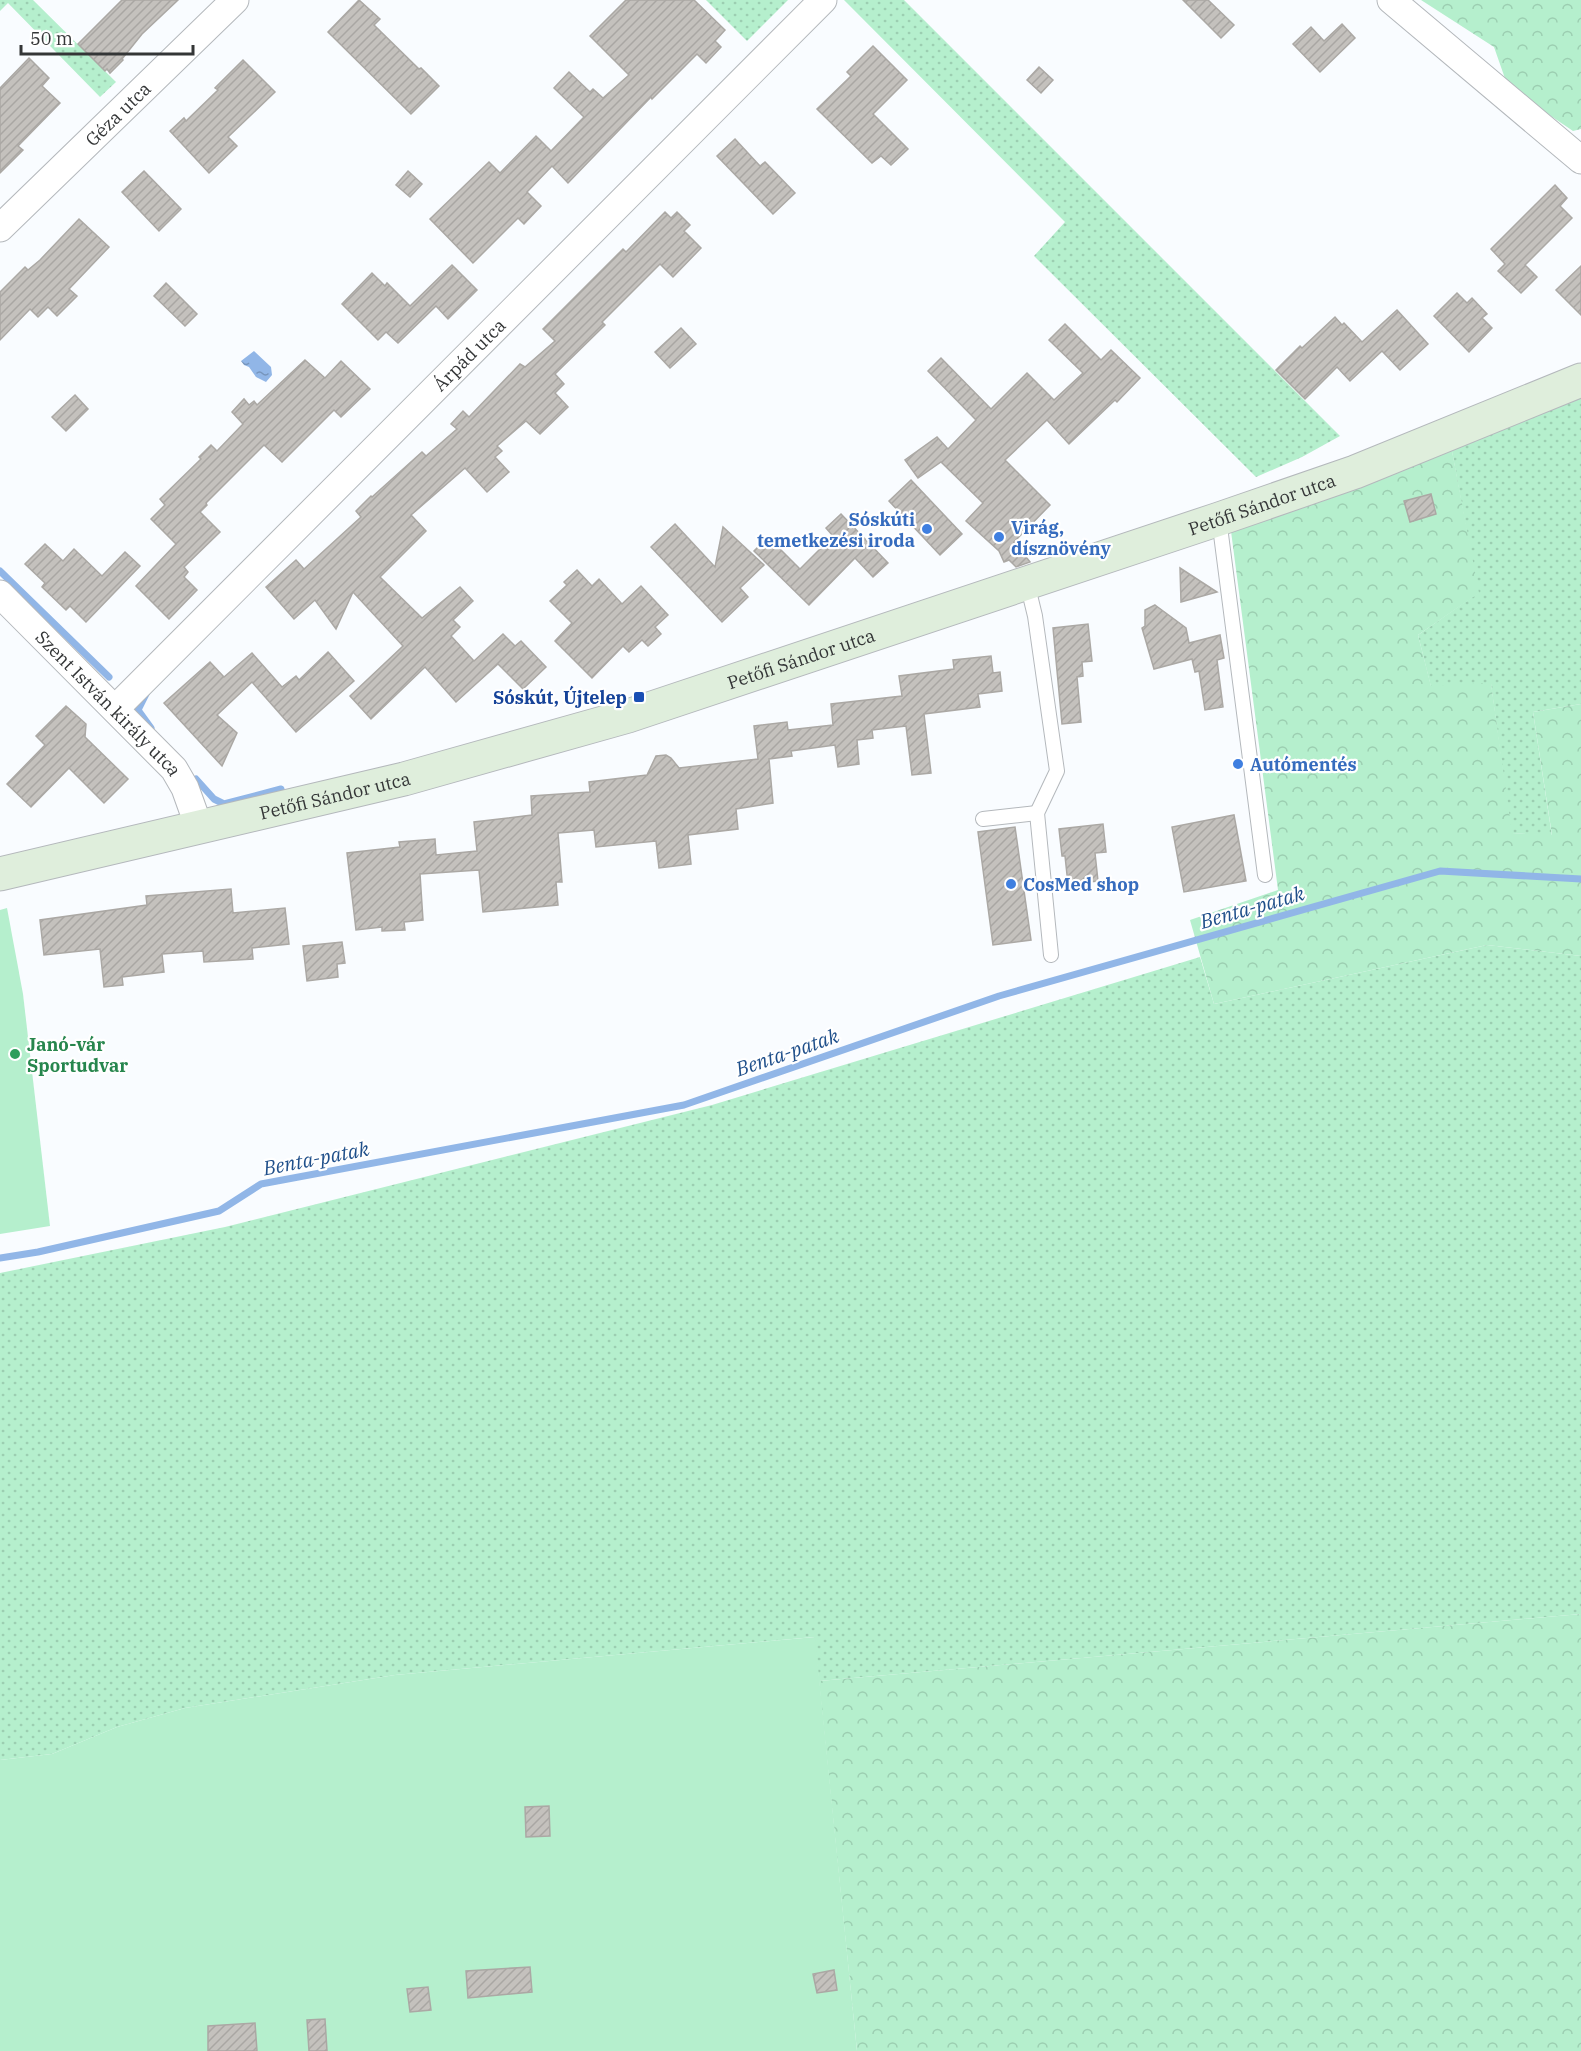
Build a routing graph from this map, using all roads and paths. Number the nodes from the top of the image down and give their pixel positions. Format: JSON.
{"nodes":[{"id":1,"x":235,"y":0,"type":"edge"},
{"id":2,"x":823,"y":0,"type":"edge"},
{"id":3,"x":1391,"y":0,"type":"edge"},
{"id":4,"x":1581,"y":160,"type":"edge"},
{"id":5,"x":0,"y":228,"type":"edge"},
{"id":6,"x":1581,"y":380,"type":"edge"},
{"id":7,"x":1219,"y":519,"type":"junction"},
{"id":8,"x":1027,"y":583,"type":"junction"},
{"id":9,"x":0,"y":594,"type":"edge"},
{"id":10,"x":115,"y":708,"type":"junction"},
{"id":11,"x":1037,"y":813,"type":"junction"},
{"id":12,"x":983,"y":819,"type":"dead end"},
{"id":13,"x":199,"y":827,"type":"junction"},
{"id":14,"x":0,"y":874,"type":"edge"},
{"id":15,"x":1265,"y":875,"type":"dead end"},
{"id":16,"x":1051,"y":955,"type":"dead end"}],
"edges":[{"from":1,"to":5,"type":"street","name":"Géza utca"},
{"from":2,"to":10,"type":"street","name":"Árpád utca"},
{"from":3,"to":4,"type":"street"},
{"from":6,"to":7,"type":"main road","name":"Petőfi Sándor utca"},
{"from":7,"to":8,"type":"main road","name":"Petőfi Sándor utca"},
{"from":7,"to":15,"type":"lane"},
{"from":8,"to":11,"type":"lane"},
{"from":8,"to":13,"type":"main road","name":"Petőfi Sándor utca"},
{"from":9,"to":10,"type":"street","name":"Szent István király utca"},
{"from":10,"to":13,"type":"street","name":"Szent István király utca"},
{"from":11,"to":12,"type":"lane"},
{"from":11,"to":16,"type":"lane"},
{"from":13,"to":14,"type":"main road","name":"Petőfi Sándor utca"}]}
